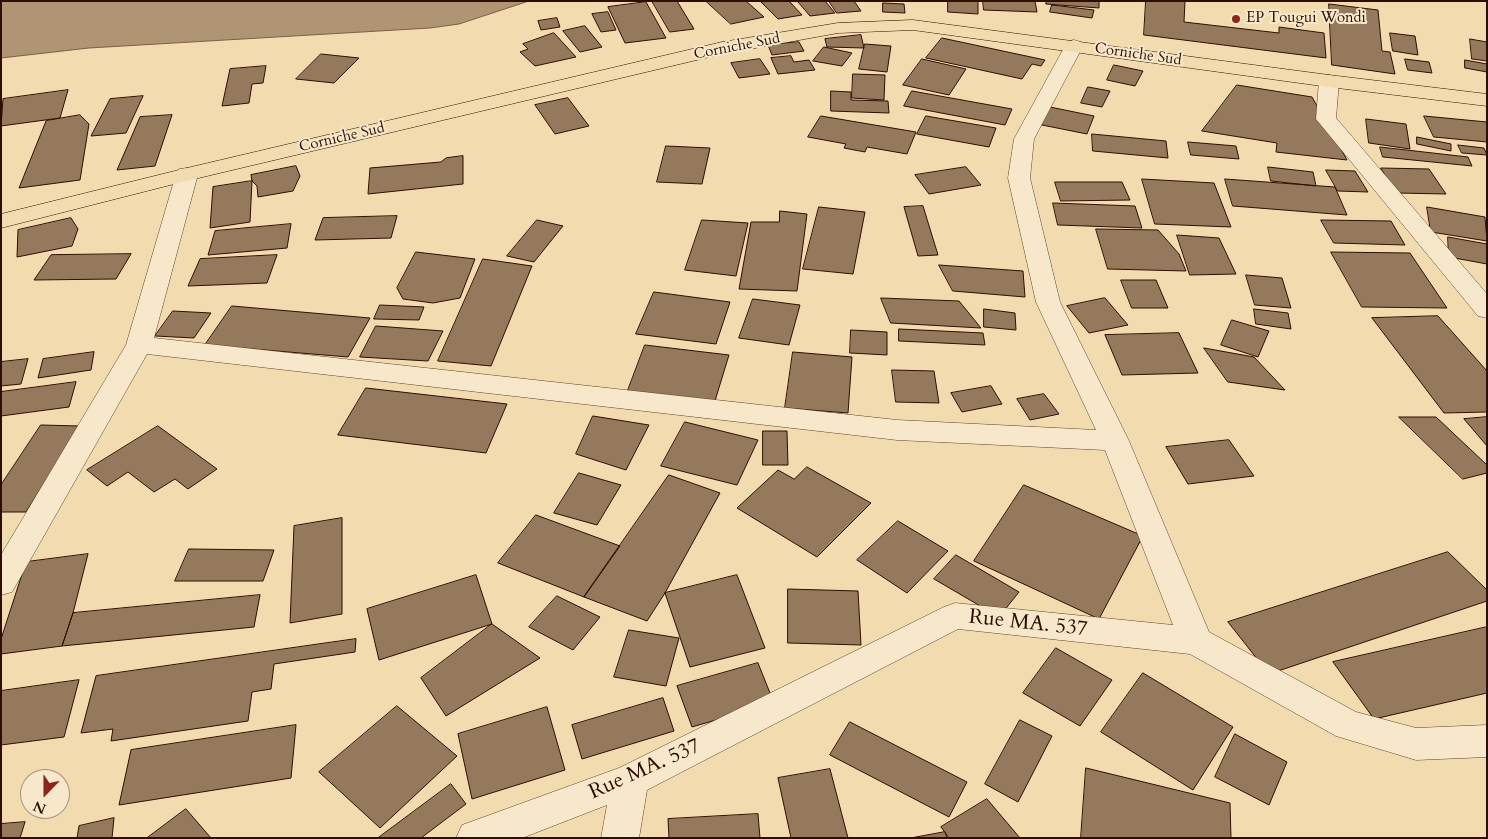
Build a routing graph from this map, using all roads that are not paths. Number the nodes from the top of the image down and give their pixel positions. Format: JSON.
{"nodes":[{"id":1,"x":1074,"y":46,"type":"junction"},
{"id":2,"x":1329,"y":82,"type":"junction"},
{"id":3,"x":1487,"y":100,"type":"edge"},
{"id":4,"x":187,"y":174,"type":"junction"},
{"id":5,"x":1,"y":221,"type":"edge"},
{"id":6,"x":1487,"y":310,"type":"edge"},
{"id":7,"x":139,"y":345,"type":"junction"},
{"id":8,"x":1115,"y":441,"type":"junction"},
{"id":9,"x":1,"y":583,"type":"edge"},
{"id":10,"x":1196,"y":641,"type":"junction"},
{"id":11,"x":1487,"y":741,"type":"edge"},
{"id":12,"x":630,"y":780,"type":"junction"},
{"id":13,"x":475,"y":838,"type":"edge"},
{"id":14,"x":620,"y":838,"type":"edge"}],
"edges":[{"from":1,"to":2,"type":"main road","name":"Corniche Sud"},
{"from":1,"to":4,"type":"main road","name":"Corniche Sud"},
{"from":1,"to":8,"type":"street"},
{"from":2,"to":3,"type":"main road","name":"Corniche Sud"},
{"from":2,"to":6,"type":"street"},
{"from":4,"to":5,"type":"main road","name":"Corniche Sud"},
{"from":4,"to":7,"type":"street"},
{"from":7,"to":8,"type":"street"},
{"from":7,"to":9,"type":"street"},
{"from":8,"to":10,"type":"street"},
{"from":10,"to":11,"type":"street","name":"Rue MA. 537"},
{"from":10,"to":12,"type":"street","name":"Rue MA. 537"},
{"from":12,"to":13,"type":"street","name":"Rue MA. 537"},
{"from":12,"to":14,"type":"street"}]}
